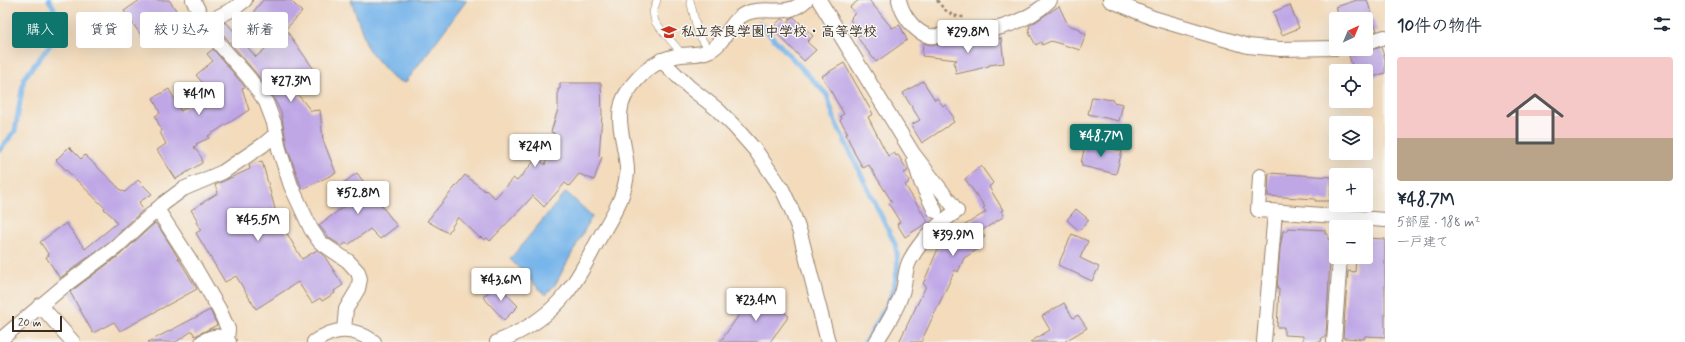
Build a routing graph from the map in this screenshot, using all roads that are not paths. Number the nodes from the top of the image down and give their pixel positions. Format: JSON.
{"nodes":[{"id":1,"x":193,"y":0,"type":"edge"},
{"id":2,"x":245,"y":0,"type":"edge"},
{"id":3,"x":656,"y":0,"type":"edge"},
{"id":4,"x":690,"y":0,"type":"edge"},
{"id":5,"x":806,"y":0,"type":"edge"},
{"id":6,"x":819,"y":0,"type":"edge"},
{"id":7,"x":899,"y":0,"type":"edge"},
{"id":8,"x":1050,"y":0,"type":"edge"},
{"id":9,"x":1110,"y":0,"type":"edge"},
{"id":10,"x":200,"y":12,"type":"edge"},
{"id":11,"x":224,"y":14,"type":"edge"},
{"id":12,"x":1385,"y":37,"type":"edge"},
{"id":13,"x":1373,"y":41,"type":"edge"},
{"id":14,"x":223,"y":48,"type":"edge"},
{"id":15,"x":1329,"y":48,"type":"edge"},
{"id":16,"x":709,"y":51,"type":"junction"},
{"id":17,"x":683,"y":55,"type":"junction"},
{"id":18,"x":661,"y":60,"type":"junction"},
{"id":19,"x":276,"y":134,"type":"junction"},
{"id":20,"x":912,"y":152,"type":"junction"},
{"id":21,"x":1260,"y":176,"type":"dead end"},
{"id":22,"x":157,"y":209,"type":"junction"},
{"id":23,"x":935,"y":211,"type":"dead end"},
{"id":24,"x":1275,"y":212,"type":"junction"},
{"id":25,"x":1329,"y":220,"type":"edge"},
{"id":26,"x":1385,"y":220,"type":"edge"},
{"id":27,"x":1373,"y":221,"type":"edge"},
{"id":28,"x":1340,"y":264,"type":"edge"},
{"id":29,"x":40,"y":305,"type":"junction"},
{"id":30,"x":344,"y":330,"type":"junction"},
{"id":31,"x":0,"y":340,"type":"edge"},
{"id":32,"x":228,"y":341,"type":"edge"},
{"id":33,"x":73,"y":342,"type":"edge"},
{"id":34,"x":202,"y":342,"type":"edge"},
{"id":35,"x":314,"y":342,"type":"edge"},
{"id":36,"x":374,"y":342,"type":"edge"},
{"id":37,"x":497,"y":342,"type":"edge"},
{"id":38,"x":828,"y":342,"type":"edge"},
{"id":39,"x":876,"y":342,"type":"edge"},
{"id":40,"x":1264,"y":342,"type":"edge"},
{"id":41,"x":1334,"y":342,"type":"edge"}],
"edges":[{"from":1,"to":10,"type":"street"},
{"from":2,"to":11,"type":"street"},
{"from":3,"to":17,"type":"lane"},
{"from":4,"to":16,"type":"lane"},
{"from":5,"to":16,"type":"street"},
{"from":6,"to":20,"type":"street"},
{"from":7,"to":8,"type":"street"},
{"from":9,"to":15,"type":"street"},
{"from":12,"to":13,"type":"street"},
{"from":14,"to":19,"type":"street"},
{"from":16,"to":17,"type":"street"},
{"from":17,"to":18,"type":"street"},
{"from":18,"to":37,"type":"street"},
{"from":18,"to":38,"type":"street"},
{"from":19,"to":22,"type":"street"},
{"from":19,"to":30,"type":"street"},
{"from":20,"to":23,"type":"street"},
{"from":20,"to":39,"type":"street"},
{"from":21,"to":24,"type":"street"},
{"from":22,"to":29,"type":"street"},
{"from":22,"to":32,"type":"street"},
{"from":24,"to":25,"type":"street"},
{"from":24,"to":40,"type":"street"},
{"from":26,"to":27,"type":"street"},
{"from":28,"to":41,"type":"street"},
{"from":29,"to":31,"type":"street"},
{"from":29,"to":33,"type":"street"},
{"from":30,"to":35,"type":"street"},
{"from":30,"to":36,"type":"street"},
{"from":32,"to":34,"type":"street"}]}
